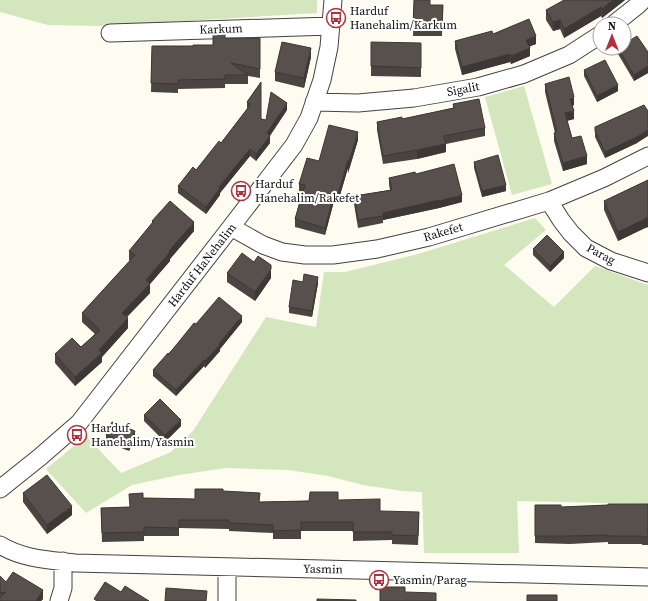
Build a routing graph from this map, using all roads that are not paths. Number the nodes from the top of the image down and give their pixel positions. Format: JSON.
{"nodes":[{"id":1,"x":333,"y":0,"type":"edge"},
{"id":2,"x":643,"y":0,"type":"edge"},
{"id":3,"x":624,"y":16,"type":"edge"},
{"id":4,"x":331,"y":26,"type":"junction"},
{"id":5,"x":110,"y":32,"type":"dead end"},
{"id":6,"x":592,"y":40,"type":"edge"},
{"id":7,"x":314,"y":102,"type":"junction"},
{"id":8,"x":648,"y":156,"type":"edge"},
{"id":9,"x":549,"y":201,"type":"junction"},
{"id":10,"x":231,"y":227,"type":"junction"},
{"id":11,"x":648,"y":273,"type":"edge"},
{"id":12,"x":0,"y":489,"type":"edge"},
{"id":13,"x":0,"y":545,"type":"edge"},
{"id":14,"x":63,"y":562,"type":"junction"},
{"id":15,"x":227,"y":567,"type":"junction"},
{"id":16,"x":648,"y":577,"type":"edge"},
{"id":17,"x":59,"y":601,"type":"edge"},
{"id":18,"x":227,"y":601,"type":"edge"}],
"edges":[{"from":1,"to":4,"type":"street","name":"Harduf HaNehalim"},
{"from":2,"to":3,"type":"street"},
{"from":4,"to":5,"type":"street","name":"Karkum"},
{"from":4,"to":7,"type":"street","name":"Harduf HaNehalim"},
{"from":6,"to":7,"type":"street","name":"Sigalit"},
{"from":7,"to":10,"type":"street","name":"Harduf HaNehalim"},
{"from":8,"to":9,"type":"street","name":"Rakefet"},
{"from":9,"to":10,"type":"street","name":"Rakefet"},
{"from":9,"to":11,"type":"street","name":"Parag"},
{"from":10,"to":12,"type":"street","name":"Harduf HaNehalim"},
{"from":13,"to":14,"type":"street","name":"Yasmin"},
{"from":14,"to":15,"type":"street","name":"Yasmin"},
{"from":14,"to":17,"type":"street"},
{"from":15,"to":16,"type":"street","name":"Yasmin"},
{"from":15,"to":18,"type":"street"}]}
